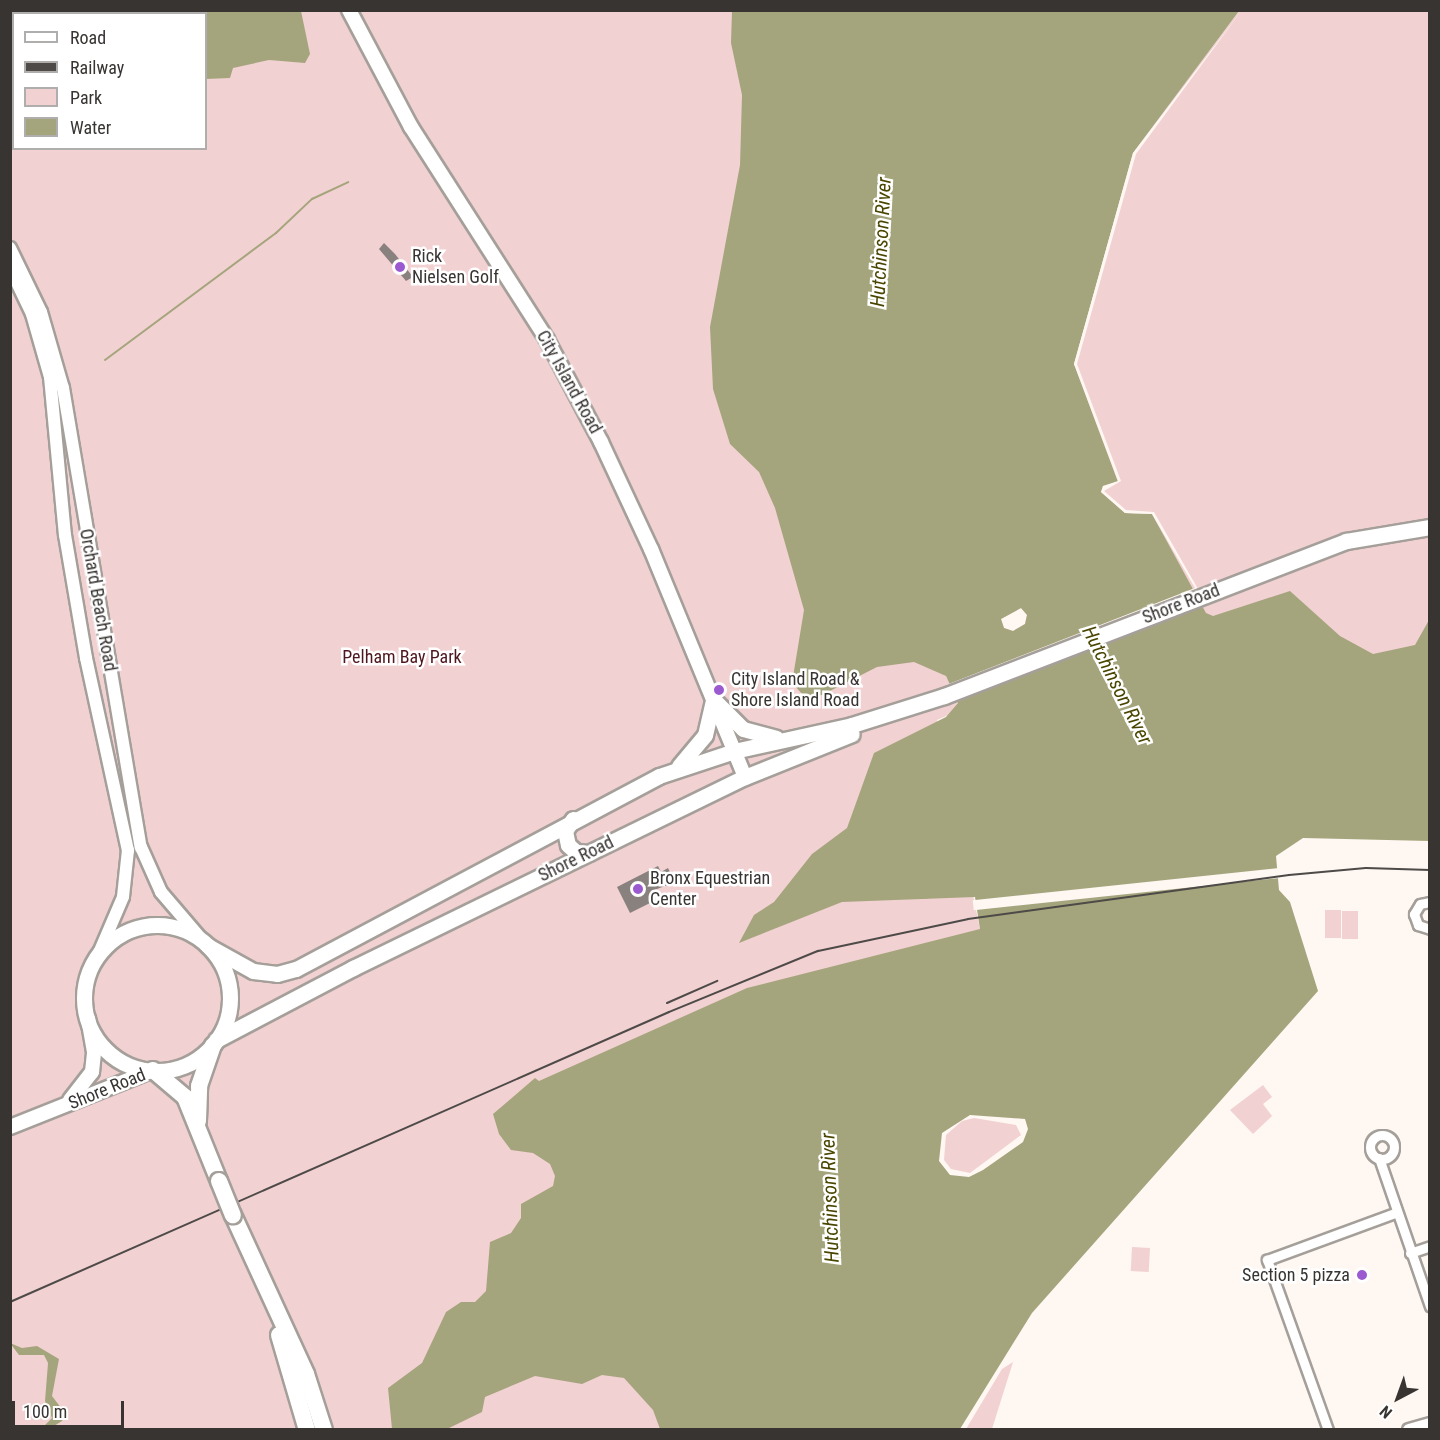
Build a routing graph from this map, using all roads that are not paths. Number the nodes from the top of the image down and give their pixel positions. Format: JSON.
{"nodes":[{"id":1,"x":349,"y":10,"type":"edge"},
{"id":2,"x":10,"y":248,"type":"edge"},
{"id":3,"x":10,"y":268,"type":"edge"},
{"id":4,"x":1427,"y":528,"type":"edge"},
{"id":5,"x":944,"y":696,"type":"junction"},
{"id":6,"x":713,"y":699,"type":"junction"},
{"id":7,"x":785,"y":739,"type":"junction"},
{"id":8,"x":734,"y":751,"type":"junction"},
{"id":9,"x":674,"y":770,"type":"junction"},
{"id":10,"x":745,"y":777,"type":"junction"},
{"id":11,"x":573,"y":819,"type":"junction"},
{"id":12,"x":590,"y":853,"type":"junction"},
{"id":13,"x":1430,"y":902,"type":"edge"},
{"id":14,"x":1430,"y":929,"type":"edge"},
{"id":15,"x":205,"y":943,"type":"junction"},
{"id":16,"x":99,"y":953,"type":"junction"},
{"id":17,"x":88,"y":1019,"type":"junction"},
{"id":18,"x":215,"y":1042,"type":"junction"},
{"id":19,"x":153,"y":1070,"type":"junction"},
{"id":20,"x":61,"y":1107,"type":"junction"},
{"id":21,"x":10,"y":1127,"type":"edge"},
{"id":22,"x":201,"y":1137,"type":"junction"},
{"id":23,"x":1379,"y":1158,"type":"dead end"},
{"id":24,"x":1395,"y":1213,"type":"junction"},
{"id":25,"x":1430,"y":1246,"type":"edge"},
{"id":26,"x":1410,"y":1253,"type":"junction"},
{"id":27,"x":258,"y":1275,"type":"junction"},
{"id":28,"x":1430,"y":1306,"type":"edge"},
{"id":29,"x":1430,"y":1424,"type":"edge"},
{"id":30,"x":307,"y":1430,"type":"edge"},
{"id":31,"x":324,"y":1430,"type":"edge"},
{"id":32,"x":1328,"y":1430,"type":"edge"},
{"id":33,"x":1409,"y":1430,"type":"edge"}],
"edges":[{"from":1,"to":6,"type":"main road","name":"City Island Road"},
{"from":2,"to":15,"type":"street","name":"Orchard Beach Road"},
{"from":3,"to":16,"type":"street","name":"Orchard Beach Road"},
{"from":4,"to":5,"type":"main road","name":"Shore Road"},
{"from":5,"to":7,"type":"main road","name":"Shore Road"},
{"from":5,"to":10,"type":"main road","name":"Shore Road"},
{"from":6,"to":7,"type":"main road"},
{"from":6,"to":8,"type":"main road","name":"City Island Road"},
{"from":6,"to":9,"type":"main road"},
{"from":7,"to":8,"type":"main road","name":"Shore Road"},
{"from":8,"to":9,"type":"main road","name":"Shore Road"},
{"from":8,"to":10,"type":"main road","name":"City Island Road"},
{"from":9,"to":11,"type":"main road","name":"Shore Road"},
{"from":10,"to":12,"type":"main road","name":"Shore Road"},
{"from":11,"to":12,"type":"main road"},
{"from":11,"to":15,"type":"main road","name":"Shore Road"},
{"from":12,"to":18,"type":"main road","name":"Shore Road"},
{"from":13,"to":14,"type":"street"},
{"from":15,"to":16,"type":"main road"},
{"from":15,"to":18,"type":"main road"},
{"from":16,"to":17,"type":"main road"},
{"from":17,"to":19,"type":"main road"},
{"from":17,"to":20,"type":"main road","name":"Shore Road"},
{"from":18,"to":19,"type":"main road"},
{"from":18,"to":22,"type":"highway"},
{"from":19,"to":20,"type":"main road","name":"Shore Road"},
{"from":19,"to":22,"type":"highway"},
{"from":20,"to":21,"type":"main road","name":"Shore Road"},
{"from":22,"to":27,"type":"highway","bridge":true},
{"from":23,"to":24,"type":"street"},
{"from":24,"to":26,"type":"street"},
{"from":24,"to":32,"type":"street"},
{"from":25,"to":26,"type":"street"},
{"from":26,"to":28,"type":"street"},
{"from":27,"to":30,"type":"highway"},
{"from":27,"to":31,"type":"highway"},
{"from":29,"to":33,"type":"street"}]}
